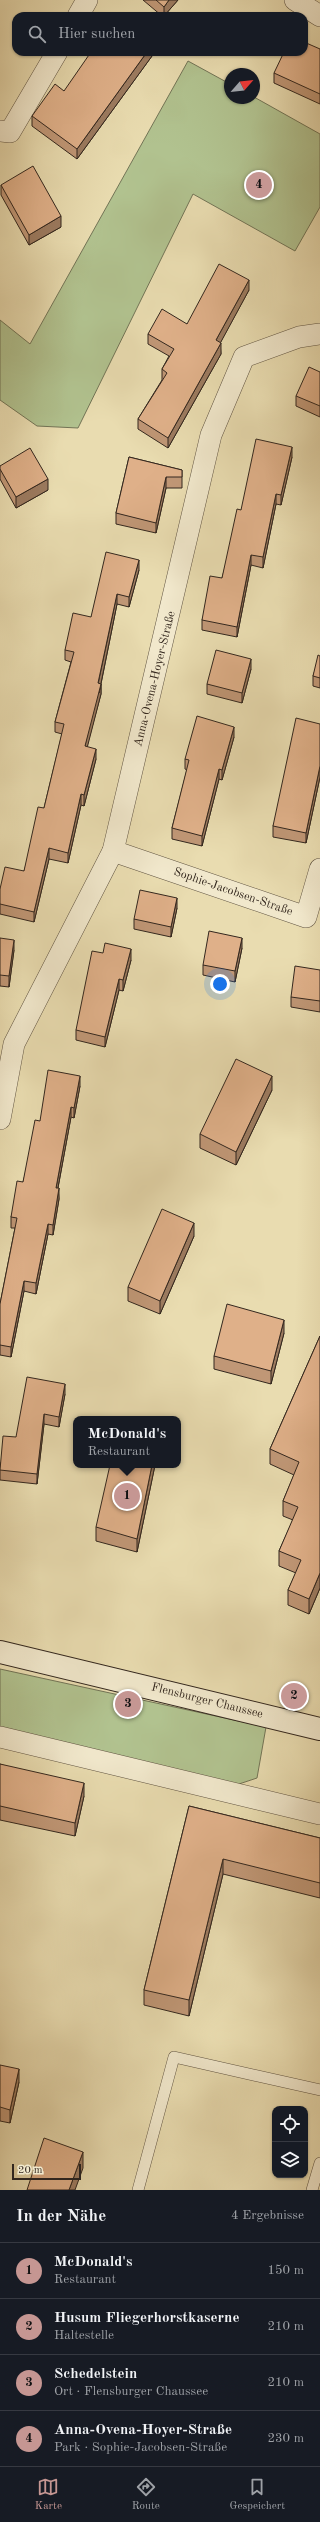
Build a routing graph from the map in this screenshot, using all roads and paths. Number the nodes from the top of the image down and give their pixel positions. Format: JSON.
{"nodes":[{"id":1,"x":87,"y":0,"type":"edge"},
{"id":2,"x":295,"y":0,"type":"edge"},
{"id":3,"x":80,"y":12,"type":"edge"},
{"id":4,"x":320,"y":16,"type":"edge"},
{"id":5,"x":54,"y":56,"type":"edge"},
{"id":6,"x":0,"y":132,"type":"edge"},
{"id":7,"x":320,"y":334,"type":"edge"},
{"id":8,"x":113,"y":851,"type":"junction"},
{"id":9,"x":320,"y":869,"type":"edge"},
{"id":10,"x":7,"y":1042,"type":"edge"},
{"id":11,"x":0,"y":1119,"type":"edge"},
{"id":12,"x":0,"y":1652,"type":"edge"},
{"id":13,"x":320,"y":1729,"type":"edge"},
{"id":14,"x":0,"y":1737,"type":"edge"},
{"id":15,"x":320,"y":1814,"type":"edge"},
{"id":16,"x":320,"y":2090,"type":"edge"},
{"id":17,"x":320,"y":2163,"type":"edge"},
{"id":18,"x":138,"y":2190,"type":"edge"},
{"id":19,"x":312,"y":2190,"type":"edge"}],
"edges":[{"from":1,"to":3,"type":"street"},
{"from":2,"to":4,"type":"street"},
{"from":5,"to":6,"type":"street"},
{"from":7,"to":8,"type":"street","name":"Anna-Ovena-Hoyer-Straße"},
{"from":8,"to":9,"type":"street","name":"Sophie-Jacobsen-Straße"},
{"from":8,"to":10,"type":"street","name":"Anna-Ovena-Hoyer-Straße"},
{"from":10,"to":11,"type":"street","name":"Anna-Ovena-Hoyer-Straße"},
{"from":12,"to":13,"type":"main road","name":"Flensburger Chaussee"},
{"from":14,"to":15,"type":"street"},
{"from":16,"to":18,"type":"lane"},
{"from":17,"to":19,"type":"lane"}]}
